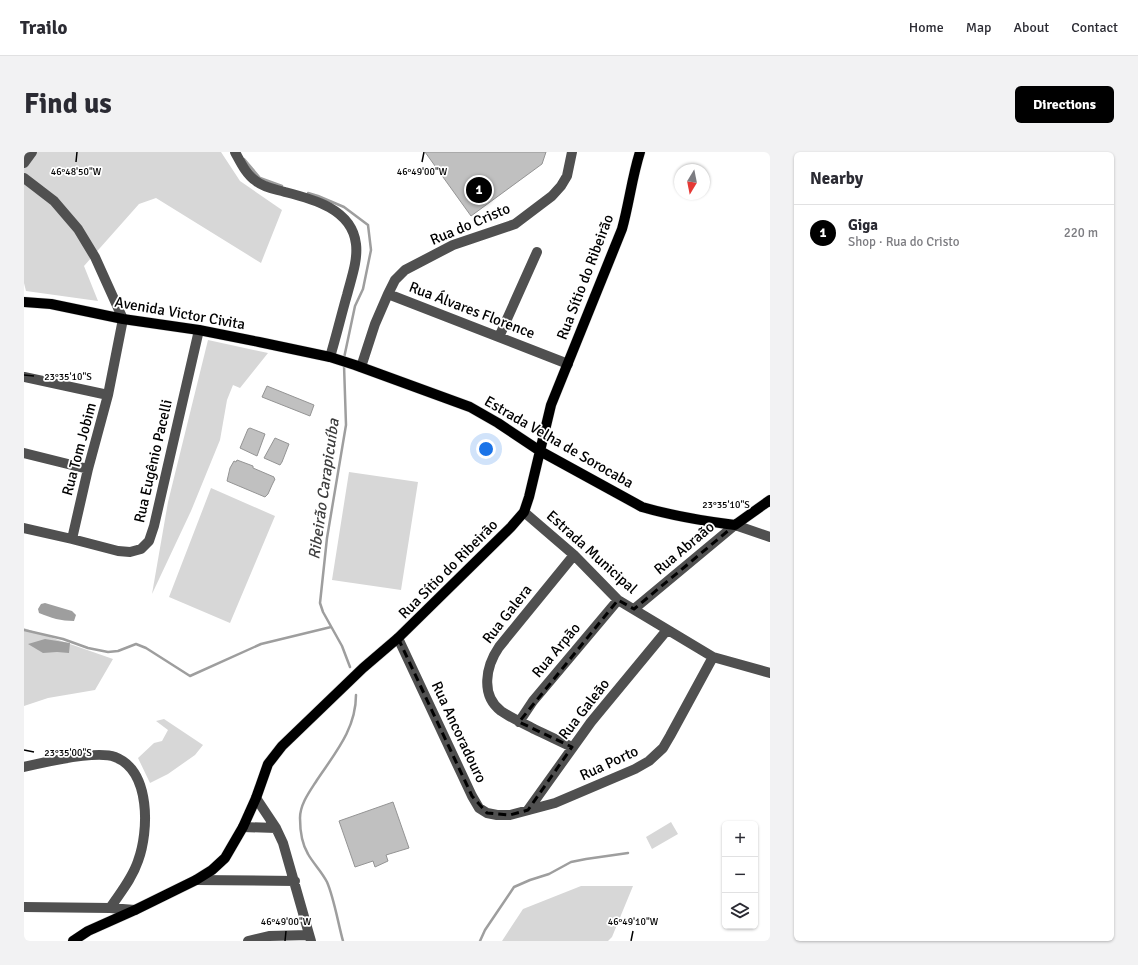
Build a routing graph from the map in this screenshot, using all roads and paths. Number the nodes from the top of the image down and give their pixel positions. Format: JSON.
{"nodes":[{"id":1,"x":32,"y":152,"type":"edge"},
{"id":2,"x":235,"y":152,"type":"edge"},
{"id":3,"x":572,"y":152,"type":"edge"},
{"id":4,"x":640,"y":152,"type":"edge"},
{"id":5,"x":24,"y":163,"type":"edge"},
{"id":6,"x":24,"y":178,"type":"edge"},
{"id":7,"x":537,"y":252,"type":"dead end"},
{"id":8,"x":388,"y":294,"type":"junction"},
{"id":9,"x":24,"y":302,"type":"edge"},
{"id":10,"x":124,"y":319,"type":"junction"},
{"id":11,"x":199,"y":330,"type":"junction"},
{"id":12,"x":499,"y":337,"type":"junction"},
{"id":13,"x":332,"y":358,"type":"junction"},
{"id":14,"x":568,"y":364,"type":"junction"},
{"id":15,"x":358,"y":366,"type":"junction"},
{"id":16,"x":24,"y":377,"type":"edge"},
{"id":17,"x":108,"y":395,"type":"junction"},
{"id":18,"x":540,"y":451,"type":"junction"},
{"id":19,"x":24,"y":453,"type":"edge"},
{"id":20,"x":88,"y":468,"type":"junction"},
{"id":21,"x":770,"y":500,"type":"edge"},
{"id":22,"x":524,"y":512,"type":"junction"},
{"id":23,"x":735,"y":526,"type":"junction"},
{"id":24,"x":24,"y":528,"type":"edge"},
{"id":25,"x":770,"y":537,"type":"edge"},
{"id":26,"x":72,"y":539,"type":"junction"},
{"id":27,"x":574,"y":555,"type":"junction"},
{"id":28,"x":618,"y":600,"type":"junction"},
{"id":29,"x":634,"y":609,"type":"junction"},
{"id":30,"x":667,"y":630,"type":"junction"},
{"id":31,"x":398,"y":638,"type":"junction"},
{"id":32,"x":713,"y":657,"type":"junction"},
{"id":33,"x":770,"y":673,"type":"edge"},
{"id":34,"x":518,"y":722,"type":"junction"},
{"id":35,"x":572,"y":747,"type":"junction"},
{"id":36,"x":24,"y":767,"type":"edge"},
{"id":37,"x":256,"y":798,"type":"junction"},
{"id":38,"x":528,"y":810,"type":"junction"},
{"id":39,"x":510,"y":815,"type":"joint"},
{"id":40,"x":243,"y":827,"type":"junction"},
{"id":41,"x":276,"y":828,"type":"junction"},
{"id":42,"x":196,"y":880,"type":"junction"},
{"id":43,"x":295,"y":881,"type":"junction"},
{"id":44,"x":24,"y":907,"type":"edge"},
{"id":45,"x":110,"y":908,"type":"junction"},
{"id":46,"x":135,"y":910,"type":"junction"},
{"id":47,"x":310,"y":938,"type":"edge"},
{"id":48,"x":73,"y":941,"type":"edge"},
{"id":49,"x":248,"y":941,"type":"edge"}],
"edges":[{"from":1,"to":5,"type":"street"},
{"from":2,"to":13,"type":"street"},
{"from":3,"to":8,"type":"street","name":"Rua do Cristo"},
{"from":4,"to":14,"type":"main road","name":"Rua Sítio do Ribeirão"},
{"from":6,"to":10,"type":"street"},
{"from":7,"to":12,"type":"street"},
{"from":8,"to":12,"type":"street","name":"Rua Álvares Florence"},
{"from":8,"to":15,"type":"street","name":"Rua do Cristo"},
{"from":9,"to":10,"type":"main road","name":"Avenida Victor Civita"},
{"from":10,"to":11,"type":"main road","name":"Avenida Victor Civita"},
{"from":10,"to":17,"type":"street","name":"Rua Tom Jobim"},
{"from":11,"to":13,"type":"main road","name":"Avenida Victor Civita"},
{"from":11,"to":26,"type":"street","name":"Rua Eugênio Pacelli"},
{"from":12,"to":14,"type":"street","name":"Rua Álvares Florence"},
{"from":13,"to":15,"type":"main road","name":"Estrada Velha de Sorocaba"},
{"from":14,"to":18,"type":"main road","name":"Rua Sítio do Ribeirão"},
{"from":15,"to":18,"type":"main road","name":"Estrada Velha de Sorocaba"},
{"from":16,"to":17,"type":"street"},
{"from":17,"to":20,"type":"street","name":"Rua Tom Jobim"},
{"from":18,"to":22,"type":"main road","name":"Rua Sítio do Ribeirão"},
{"from":18,"to":23,"type":"main road","name":"Estrada Velha de Sorocaba"},
{"from":19,"to":20,"type":"street"},
{"from":20,"to":26,"type":"street","name":"Rua Tom Jobim"},
{"from":21,"to":23,"type":"main road"},
{"from":22,"to":27,"type":"street","name":"Estrada Municipal"},
{"from":22,"to":31,"type":"main road","name":"Rua Sítio do Ribeirão"},
{"from":23,"to":25,"type":"street"},
{"from":23,"to":29,"type":"street","name":"Rua Abraão"},
{"from":24,"to":26,"type":"street","name":"Rua Eugênio Pacelli"},
{"from":27,"to":28,"type":"street","name":"Estrada Municipal"},
{"from":27,"to":34,"type":"street","name":"Rua Galera"},
{"from":28,"to":29,"type":"street","name":"Estrada Municipal"},
{"from":28,"to":34,"type":"street","name":"Rua Arpão"},
{"from":29,"to":30,"type":"street","name":"Estrada Municipal"},
{"from":30,"to":32,"type":"street","name":"Estrada Municipal"},
{"from":30,"to":35,"type":"street","name":"Rua Galeão"},
{"from":31,"to":37,"type":"main road","name":"Rua Sítio do Ribeirão"},
{"from":31,"to":39,"type":"street","name":"Rua Ancoradouro"},
{"from":32,"to":33,"type":"street","name":"Estrada Municipal"},
{"from":32,"to":38,"type":"street","name":"Rua Porto"},
{"from":34,"to":35,"type":"street","name":"Rua Galera"},
{"from":35,"to":38,"type":"street","name":"Rua Galeão"},
{"from":36,"to":45,"type":"street"},
{"from":37,"to":40,"type":"main road","name":"Rua Sítio do Ribeirão"},
{"from":37,"to":41,"type":"street"},
{"from":38,"to":39,"type":"street","name":"Rua Porto"},
{"from":40,"to":41,"type":"street"},
{"from":40,"to":42,"type":"main road","name":"Rua Sítio do Ribeirão"},
{"from":41,"to":43,"type":"street"},
{"from":42,"to":43,"type":"street"},
{"from":42,"to":46,"type":"main road","name":"Rua Sítio do Ribeirão"},
{"from":43,"to":47,"type":"street"},
{"from":44,"to":45,"type":"street"},
{"from":45,"to":46,"type":"street"},
{"from":46,"to":48,"type":"main road","name":"Rua Sítio do Ribeirão"},
{"from":47,"to":49,"type":"street"}]}
